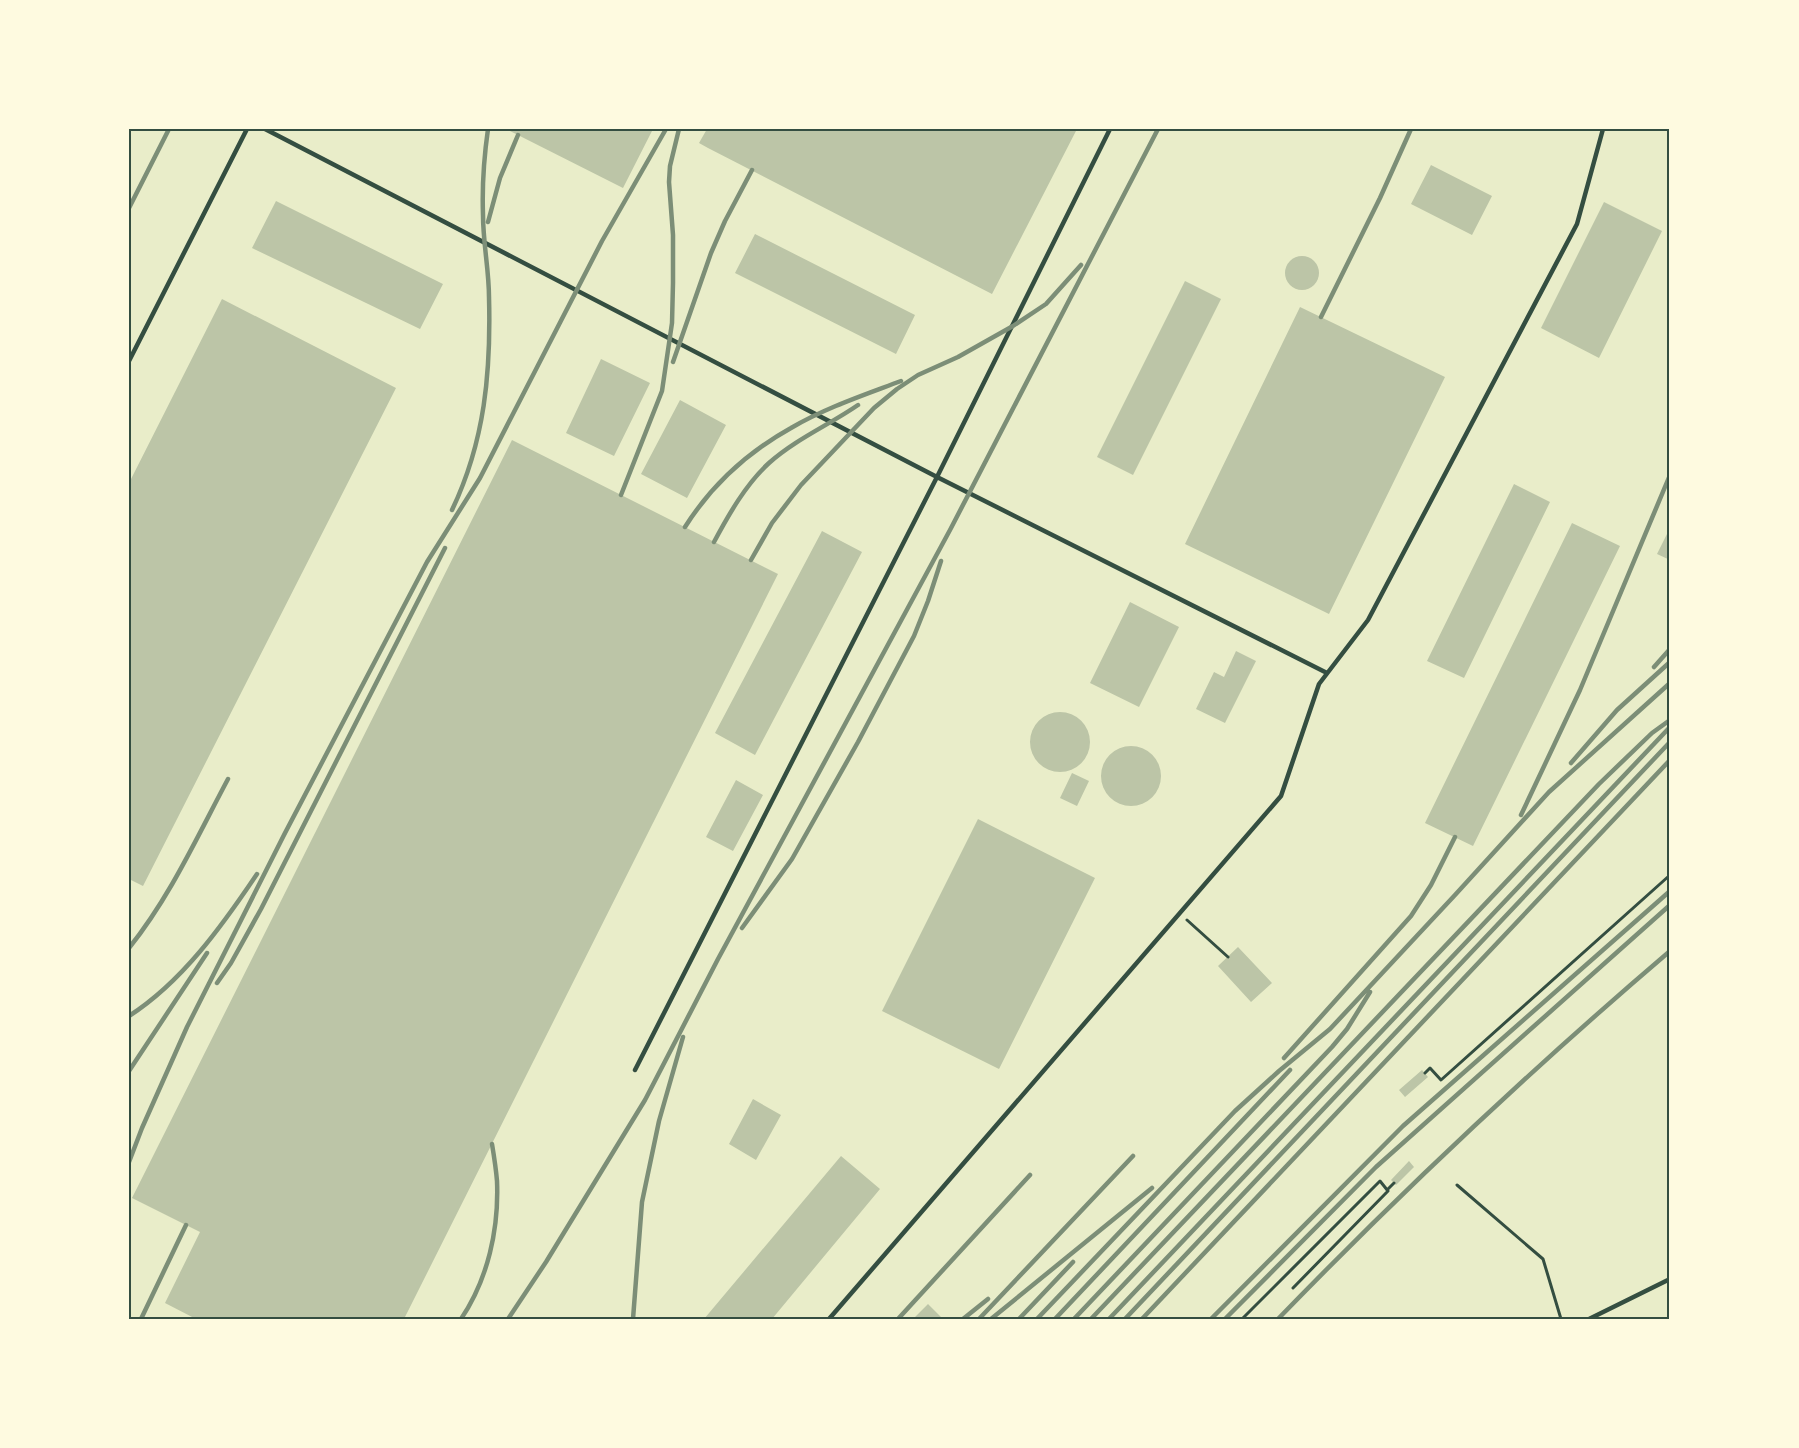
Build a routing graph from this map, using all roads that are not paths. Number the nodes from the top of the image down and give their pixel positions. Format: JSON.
{"nodes":[{"id":1,"x":247,"y":129,"type":"edge"},
{"id":2,"x":265,"y":129,"type":"edge"},
{"id":3,"x":1110,"y":129,"type":"edge"},
{"id":4,"x":1603,"y":129,"type":"edge"},
{"id":5,"x":129,"y":360,"type":"edge"},
{"id":6,"x":937,"y":477,"type":"junction"},
{"id":7,"x":1328,"y":673,"type":"junction"},
{"id":8,"x":635,"y":1070,"type":"dead end"},
{"id":9,"x":1670,"y":1279,"type":"edge"},
{"id":10,"x":829,"y":1319,"type":"edge"},
{"id":11,"x":1589,"y":1319,"type":"edge"}],
"edges":[{"from":1,"to":5,"type":"lane"},
{"from":2,"to":6,"type":"lane"},
{"from":3,"to":6,"type":"lane"},
{"from":4,"to":7,"type":"lane"},
{"from":6,"to":7,"type":"lane"},
{"from":6,"to":8,"type":"lane"},
{"from":7,"to":10,"type":"lane"},
{"from":9,"to":11,"type":"lane"}]}
